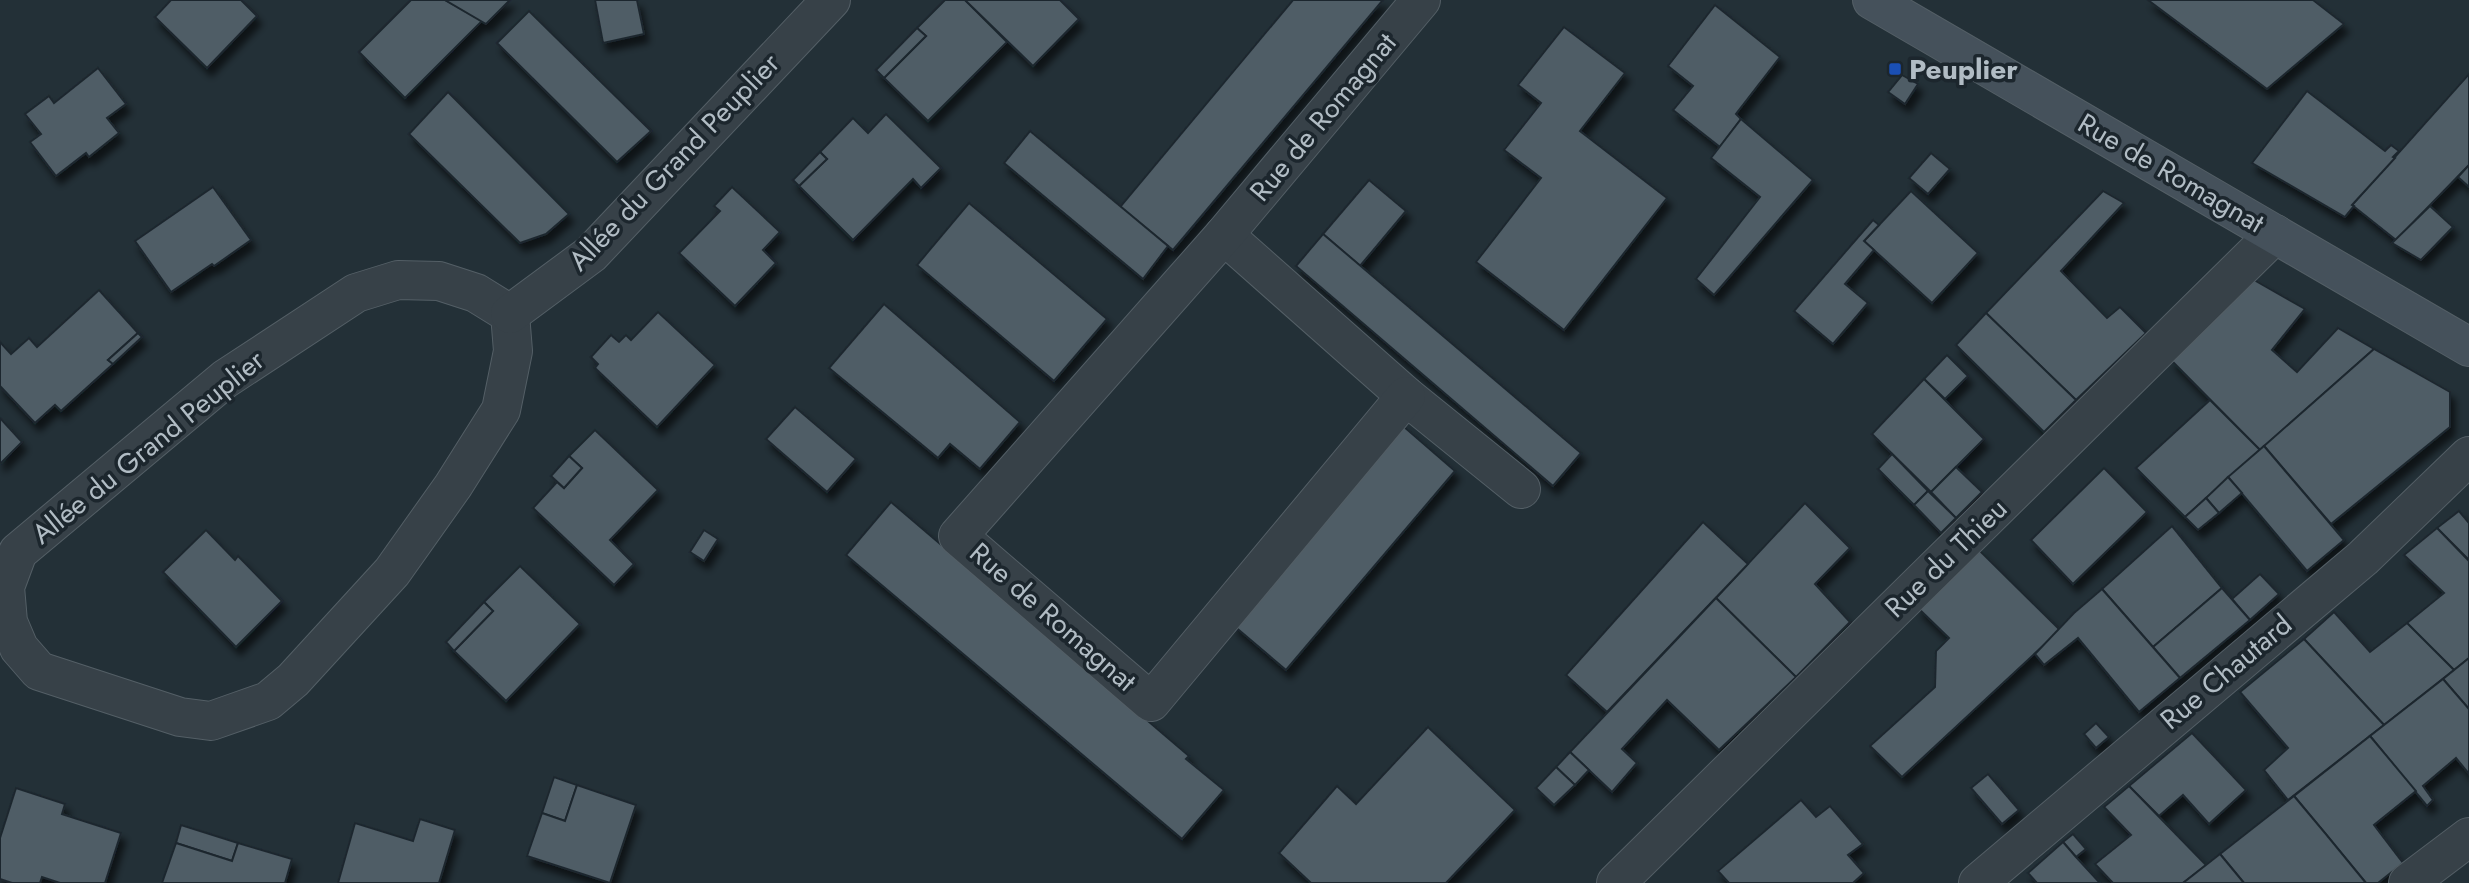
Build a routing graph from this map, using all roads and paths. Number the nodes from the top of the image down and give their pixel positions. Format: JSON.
{"nodes":[{"id":1,"x":831,"y":0,"type":"edge"},
{"id":2,"x":1421,"y":0,"type":"edge"},
{"id":3,"x":1872,"y":0,"type":"edge"},
{"id":4,"x":2276,"y":234,"type":"junction"},
{"id":5,"x":1224,"y":235,"type":"junction"},
{"id":6,"x":510,"y":314,"type":"junction"},
{"id":7,"x":2469,"y":347,"type":"edge"},
{"id":8,"x":1406,"y":396,"type":"junction"},
{"id":9,"x":2469,"y":456,"type":"edge"},
{"id":10,"x":1521,"y":489,"type":"dead end"},
{"id":11,"x":2469,"y":837,"type":"edge"},
{"id":12,"x":1616,"y":883,"type":"edge"},
{"id":13,"x":1978,"y":883,"type":"edge"},
{"id":14,"x":2408,"y":883,"type":"edge"}],
"edges":[{"from":1,"to":6,"type":"street","name":"Allée du Grand Peuplier"},
{"from":2,"to":5,"type":"street","name":"Rue de Romagnat"},
{"from":3,"to":4,"type":"main road","name":"Rue de Romagnat"},
{"from":4,"to":7,"type":"main road","name":"Rue de Romagnat"},
{"from":4,"to":12,"type":"street","name":"Rue du Thieu"},
{"from":5,"to":8,"type":"street"},
{"from":5,"to":8,"type":"street","name":"Rue de Romagnat"},
{"from":6,"to":6,"type":"street","name":"Allée du Grand Peuplier"},
{"from":8,"to":10,"type":"street"},
{"from":9,"to":13,"type":"street","name":"Rue Chautard"},
{"from":11,"to":14,"type":"street"}]}
